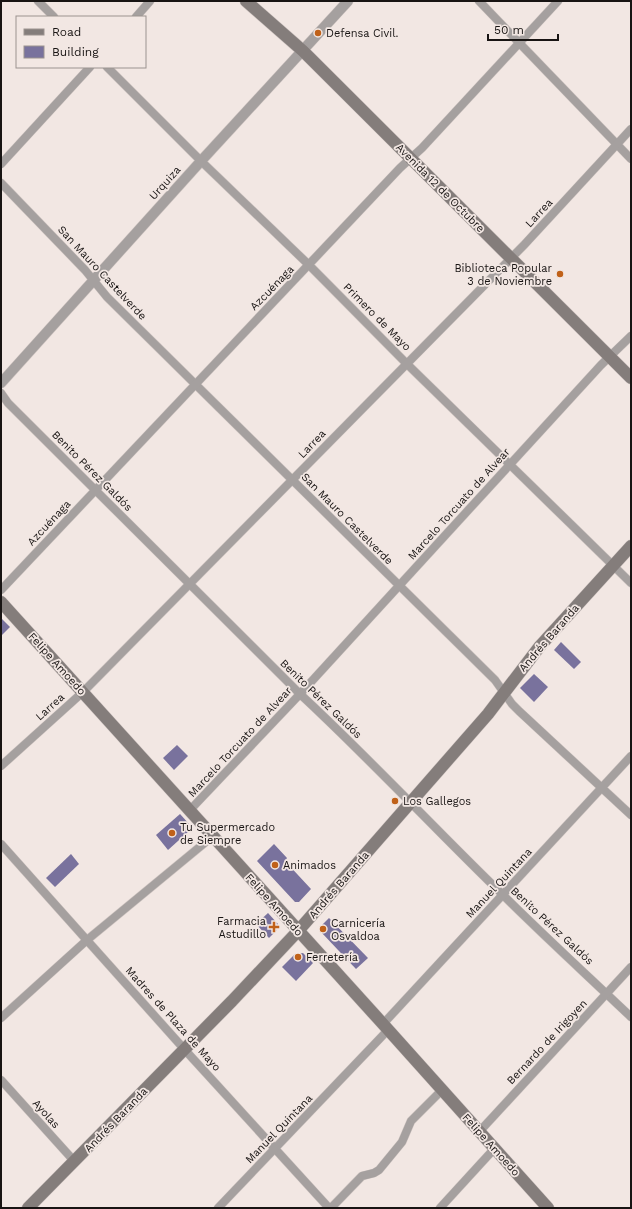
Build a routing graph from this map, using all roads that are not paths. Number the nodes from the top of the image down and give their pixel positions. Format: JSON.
{"nodes":[{"id":1,"x":38,"y":1,"type":"edge"},
{"id":2,"x":150,"y":1,"type":"edge"},
{"id":3,"x":246,"y":1,"type":"edge"},
{"id":4,"x":348,"y":1,"type":"edge"},
{"id":5,"x":479,"y":1,"type":"edge"},
{"id":6,"x":558,"y":1,"type":"edge"},
{"id":7,"x":53,"y":16,"type":"edge"},
{"id":8,"x":137,"y":16,"type":"edge"},
{"id":9,"x":519,"y":42,"type":"junction"},
{"id":10,"x":303,"y":51,"type":"junction"},
{"id":11,"x":89,"y":68,"type":"edge"},
{"id":12,"x":108,"y":68,"type":"edge"},
{"id":13,"x":631,"y":129,"type":"edge"},
{"id":14,"x":617,"y":144,"type":"junction"},
{"id":15,"x":410,"y":158,"type":"junction"},
{"id":16,"x":631,"y":159,"type":"edge"},
{"id":17,"x":201,"y":161,"type":"junction"},
{"id":18,"x":1,"y":164,"type":"edge"},
{"id":19,"x":1,"y":183,"type":"edge"},
{"id":20,"x":511,"y":258,"type":"junction"},
{"id":21,"x":309,"y":265,"type":"junction"},
{"id":22,"x":94,"y":281,"type":"junction"},
{"id":23,"x":631,"y":336,"type":"edge"},
{"id":24,"x":610,"y":356,"type":"junction"},
{"id":25,"x":406,"y":363,"type":"junction"},
{"id":26,"x":631,"y":378,"type":"edge"},
{"id":27,"x":1,"y":384,"type":"edge"},
{"id":28,"x":194,"y":384,"type":"junction"},
{"id":29,"x":1,"y":393,"type":"edge"},
{"id":30,"x":510,"y":463,"type":"junction"},
{"id":31,"x":292,"y":480,"type":"junction"},
{"id":32,"x":96,"y":489,"type":"junction"},
{"id":33,"x":631,"y":546,"type":"edge"},
{"id":34,"x":613,"y":565,"type":"junction"},
{"id":35,"x":189,"y":583,"type":"junction"},
{"id":36,"x":631,"y":583,"type":"edge"},
{"id":37,"x":399,"y":586,"type":"junction"},
{"id":38,"x":1,"y":590,"type":"edge"},
{"id":39,"x":1,"y":602,"type":"edge"},
{"id":40,"x":83,"y":692,"type":"junction"},
{"id":41,"x":504,"y":693,"type":"junction"},
{"id":42,"x":300,"y":694,"type":"junction"},
{"id":43,"x":631,"y":756,"type":"edge"},
{"id":44,"x":1,"y":766,"type":"edge"},
{"id":45,"x":602,"y":788,"type":"junction"},
{"id":46,"x":410,"y":803,"type":"junction"},
{"id":47,"x":190,"y":810,"type":"junction"},
{"id":48,"x":631,"y":815,"type":"edge"},
{"id":49,"x":213,"y":836,"type":"junction"},
{"id":50,"x":1,"y":844,"type":"edge"},
{"id":51,"x":503,"y":895,"type":"junction"},
{"id":52,"x":298,"y":931,"type":"junction"},
{"id":53,"x":87,"y":940,"type":"junction"},
{"id":54,"x":631,"y":967,"type":"edge"},
{"id":55,"x":606,"y":994,"type":"junction"},
{"id":56,"x":631,"y":1017,"type":"edge"},
{"id":57,"x":1,"y":1018,"type":"edge"},
{"id":58,"x":386,"y":1027,"type":"junction"},
{"id":59,"x":185,"y":1050,"type":"junction"},
{"id":60,"x":1,"y":1080,"type":"edge"},
{"id":61,"x":442,"y":1090,"type":"junction"},
{"id":62,"x":479,"y":1132,"type":"junction"},
{"id":63,"x":275,"y":1148,"type":"junction"},
{"id":64,"x":494,"y":1149,"type":"junction"},
{"id":65,"x":75,"y":1162,"type":"junction"},
{"id":66,"x":28,"y":1208,"type":"edge"},
{"id":67,"x":218,"y":1208,"type":"edge"},
{"id":68,"x":330,"y":1208,"type":"edge"},
{"id":69,"x":440,"y":1208,"type":"edge"},
{"id":70,"x":548,"y":1208,"type":"edge"}],
"edges":[{"from":1,"to":7,"type":"street"},
{"from":2,"to":8,"type":"street"},
{"from":3,"to":10,"type":"main road","name":"Avenida 12 de Octubre"},
{"from":4,"to":10,"type":"street","name":"Urquiza"},
{"from":5,"to":9,"type":"street"},
{"from":6,"to":9,"type":"street","name":"Azcuénaga"},
{"from":9,"to":14,"type":"street"},
{"from":9,"to":15,"type":"street","name":"Azcuénaga"},
{"from":10,"to":15,"type":"main road","name":"Avenida 12 de Octubre"},
{"from":10,"to":17,"type":"street","name":"Urquiza"},
{"from":11,"to":18,"type":"street"},
{"from":12,"to":17,"type":"street","name":"Primero de Mayo"},
{"from":13,"to":14,"type":"street","name":"Larrea"},
{"from":14,"to":16,"type":"street"},
{"from":14,"to":20,"type":"street","name":"Larrea"},
{"from":15,"to":20,"type":"main road","name":"Avenida 12 de Octubre"},
{"from":15,"to":21,"type":"street","name":"Azcuénaga"},
{"from":17,"to":21,"type":"street","name":"Primero de Mayo"},
{"from":17,"to":22,"type":"street","name":"Urquiza"},
{"from":19,"to":22,"type":"street","name":"San Mauro Castelverde"},
{"from":20,"to":24,"type":"main road","name":"Avenida 12 de Octubre"},
{"from":20,"to":25,"type":"street","name":"Larrea"},
{"from":21,"to":25,"type":"street","name":"Primero de Mayo"},
{"from":21,"to":28,"type":"street","name":"Azcuénaga"},
{"from":22,"to":27,"type":"street","name":"Urquiza"},
{"from":22,"to":28,"type":"street","name":"San Mauro Castelverde"},
{"from":23,"to":24,"type":"street","name":"Marcelo Torcuato de Alvear"},
{"from":24,"to":26,"type":"main road","name":"Avenida 12 de Octubre"},
{"from":24,"to":30,"type":"street","name":"Marcelo Torcuato de Alvear"},
{"from":25,"to":30,"type":"street","name":"Primero de Mayo"},
{"from":25,"to":31,"type":"street","name":"Larrea"},
{"from":28,"to":31,"type":"street","name":"San Mauro Castelverde"},
{"from":28,"to":32,"type":"street","name":"Azcuénaga"},
{"from":29,"to":32,"type":"street","name":"Benito Pérez Galdós"},
{"from":30,"to":34,"type":"street","name":"Primero de Mayo"},
{"from":30,"to":37,"type":"street","name":"Marcelo Torcuato de Alvear"},
{"from":31,"to":35,"type":"street","name":"Larrea"},
{"from":31,"to":37,"type":"street","name":"San Mauro Castelverde"},
{"from":32,"to":35,"type":"street","name":"Benito Pérez Galdós"},
{"from":32,"to":38,"type":"street","name":"Azcuénaga"},
{"from":33,"to":34,"type":"main road","name":"Andrés Baranda"},
{"from":34,"to":36,"type":"street","name":"Primero de Mayo"},
{"from":34,"to":41,"type":"main road","name":"Andrés Baranda"},
{"from":35,"to":40,"type":"street","name":"Larrea"},
{"from":35,"to":42,"type":"street","name":"Benito Pérez Galdós"},
{"from":37,"to":41,"type":"street","name":"San Mauro Castelverde"},
{"from":37,"to":42,"type":"street","name":"Marcelo Torcuato de Alvear"},
{"from":39,"to":40,"type":"main road","name":"Felipe Amoedo"},
{"from":40,"to":44,"type":"street","name":"Larrea"},
{"from":40,"to":47,"type":"main road","name":"Felipe Amoedo"},
{"from":41,"to":45,"type":"street","name":"San Mauro Castelverde"},
{"from":41,"to":46,"type":"main road","name":"Andrés Baranda"},
{"from":42,"to":46,"type":"street","name":"Benito Pérez Galdós"},
{"from":42,"to":47,"type":"street","name":"Marcelo Torcuato de Alvear"},
{"from":43,"to":45,"type":"street","name":"Manuel Quintana"},
{"from":45,"to":48,"type":"street","name":"San Mauro Castelverde"},
{"from":45,"to":51,"type":"street","name":"Manuel Quintana"},
{"from":46,"to":51,"type":"street","name":"Benito Pérez Galdós"},
{"from":46,"to":52,"type":"main road","name":"Andrés Baranda"},
{"from":47,"to":49,"type":"main road","name":"Felipe Amoedo"},
{"from":49,"to":52,"type":"main road","name":"Felipe Amoedo"},
{"from":49,"to":53,"type":"street"},
{"from":50,"to":53,"type":"street","name":"Madres de Plaza de Mayo"},
{"from":51,"to":55,"type":"street","name":"Benito Pérez Galdós"},
{"from":51,"to":58,"type":"street","name":"Manuel Quintana"},
{"from":52,"to":58,"type":"main road","name":"Felipe Amoedo"},
{"from":52,"to":59,"type":"main road","name":"Andrés Baranda"},
{"from":53,"to":57,"type":"street"},
{"from":53,"to":59,"type":"street","name":"Madres de Plaza de Mayo"},
{"from":54,"to":55,"type":"street","name":"Bernardo de Irigoyen"},
{"from":55,"to":56,"type":"street","name":"Benito Pérez Galdós"},
{"from":55,"to":62,"type":"street","name":"Bernardo de Irigoyen"},
{"from":58,"to":61,"type":"main road","name":"Felipe Amoedo"},
{"from":58,"to":63,"type":"street","name":"Manuel Quintana"},
{"from":59,"to":63,"type":"street","name":"Madres de Plaza de Mayo"},
{"from":59,"to":65,"type":"main road","name":"Andrés Baranda"},
{"from":60,"to":65,"type":"street","name":"Ayolas"},
{"from":61,"to":62,"type":"main road","name":"Felipe Amoedo"},
{"from":61,"to":68,"type":"street"},
{"from":62,"to":64,"type":"main road","name":"Felipe Amoedo"},
{"from":63,"to":67,"type":"street","name":"Manuel Quintana"},
{"from":63,"to":68,"type":"street","name":"Madres de Plaza de Mayo"},
{"from":64,"to":69,"type":"street"},
{"from":64,"to":70,"type":"main road","name":"Felipe Amoedo"},
{"from":65,"to":66,"type":"main road","name":"Andrés Baranda"}]}
